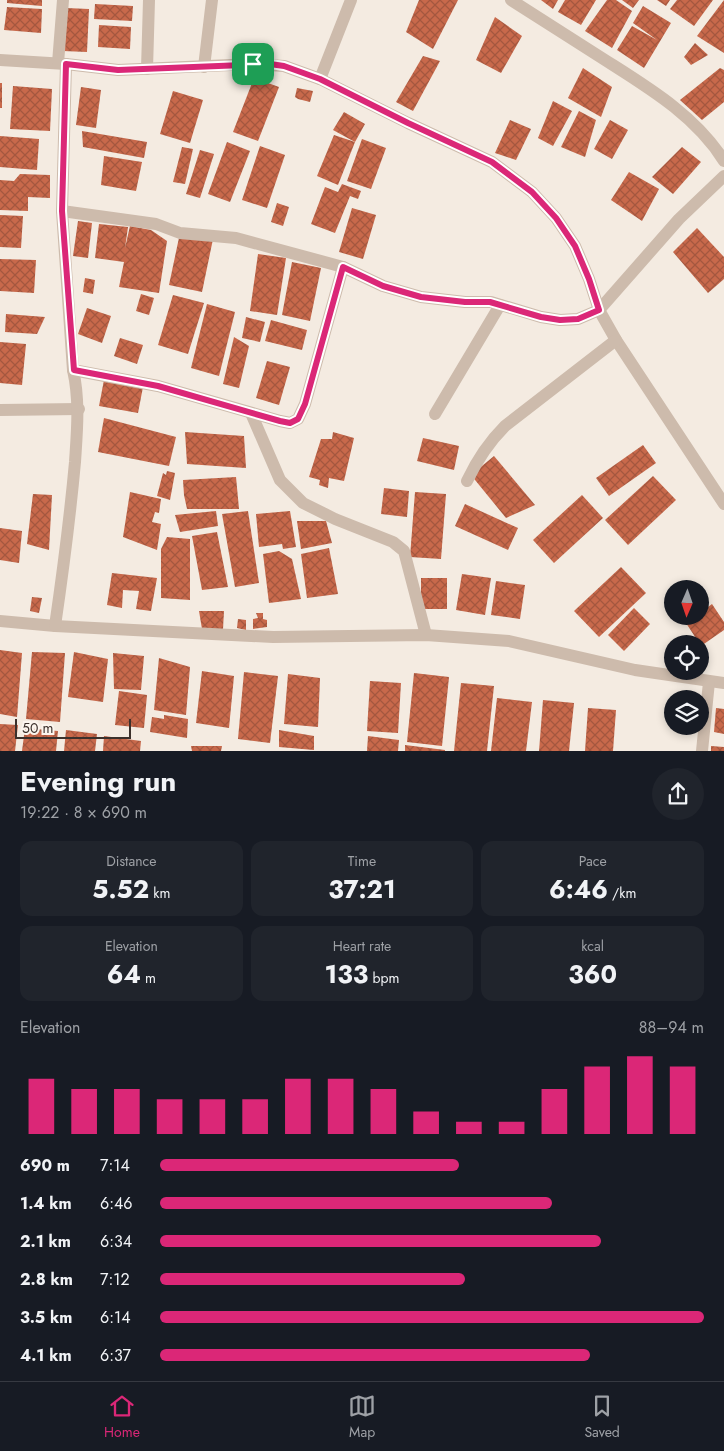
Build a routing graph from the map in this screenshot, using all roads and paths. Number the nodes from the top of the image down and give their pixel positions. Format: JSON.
{"nodes":[{"id":1,"x":63,"y":0,"type":"edge"},
{"id":2,"x":149,"y":0,"type":"edge"},
{"id":3,"x":212,"y":0,"type":"edge"},
{"id":4,"x":350,"y":0,"type":"edge"},
{"id":5,"x":511,"y":0,"type":"edge"},
{"id":6,"x":0,"y":60,"type":"edge"},
{"id":7,"x":62,"y":63,"type":"junction"},
{"id":8,"x":204,"y":67,"type":"junction"},
{"id":9,"x":147,"y":69,"type":"junction"},
{"id":10,"x":320,"y":79,"type":"junction"},
{"id":11,"x":724,"y":161,"type":"edge"},
{"id":12,"x":724,"y":176,"type":"edge"},
{"id":13,"x":62,"y":211,"type":"junction"},
{"id":14,"x":343,"y":267,"type":"junction"},
{"id":15,"x":500,"y":305,"type":"junction"},
{"id":16,"x":599,"y":310,"type":"junction"},
{"id":17,"x":616,"y":340,"type":"junction"},
{"id":18,"x":74,"y":370,"type":"junction"},
{"id":19,"x":78,"y":409,"type":"junction"},
{"id":20,"x":0,"y":410,"type":"edge"},
{"id":21,"x":251,"y":413,"type":"junction"},
{"id":22,"x":435,"y":414,"type":"dead end"},
{"id":23,"x":467,"y":481,"type":"dead end"},
{"id":24,"x":724,"y":504,"type":"edge"},
{"id":25,"x":0,"y":621,"type":"edge"},
{"id":26,"x":55,"y":626,"type":"junction"},
{"id":27,"x":426,"y":636,"type":"junction"},
{"id":28,"x":709,"y":682,"type":"junction"},
{"id":29,"x":724,"y":683,"type":"edge"},
{"id":30,"x":702,"y":751,"type":"edge"}],
"edges":[{"from":1,"to":7,"type":"street"},
{"from":2,"to":9,"type":"street"},
{"from":3,"to":8,"type":"street"},
{"from":4,"to":10,"type":"street"},
{"from":5,"to":11,"type":"street"},
{"from":6,"to":7,"type":"street"},
{"from":7,"to":9,"type":"street"},
{"from":7,"to":13,"type":"street"},
{"from":8,"to":9,"type":"street"},
{"from":8,"to":10,"type":"street"},
{"from":10,"to":16,"type":"street"},
{"from":12,"to":16,"type":"street"},
{"from":13,"to":14,"type":"street"},
{"from":13,"to":18,"type":"street"},
{"from":14,"to":15,"type":"street"},
{"from":14,"to":21,"type":"street"},
{"from":15,"to":16,"type":"street"},
{"from":15,"to":22,"type":"street"},
{"from":16,"to":17,"type":"street"},
{"from":17,"to":23,"type":"street"},
{"from":17,"to":24,"type":"street"},
{"from":18,"to":19,"type":"street"},
{"from":18,"to":21,"type":"street"},
{"from":19,"to":20,"type":"street"},
{"from":19,"to":26,"type":"street"},
{"from":21,"to":27,"type":"street"},
{"from":25,"to":26,"type":"street"},
{"from":26,"to":27,"type":"street"},
{"from":27,"to":28,"type":"street"},
{"from":28,"to":29,"type":"street"},
{"from":28,"to":30,"type":"street"}]}
